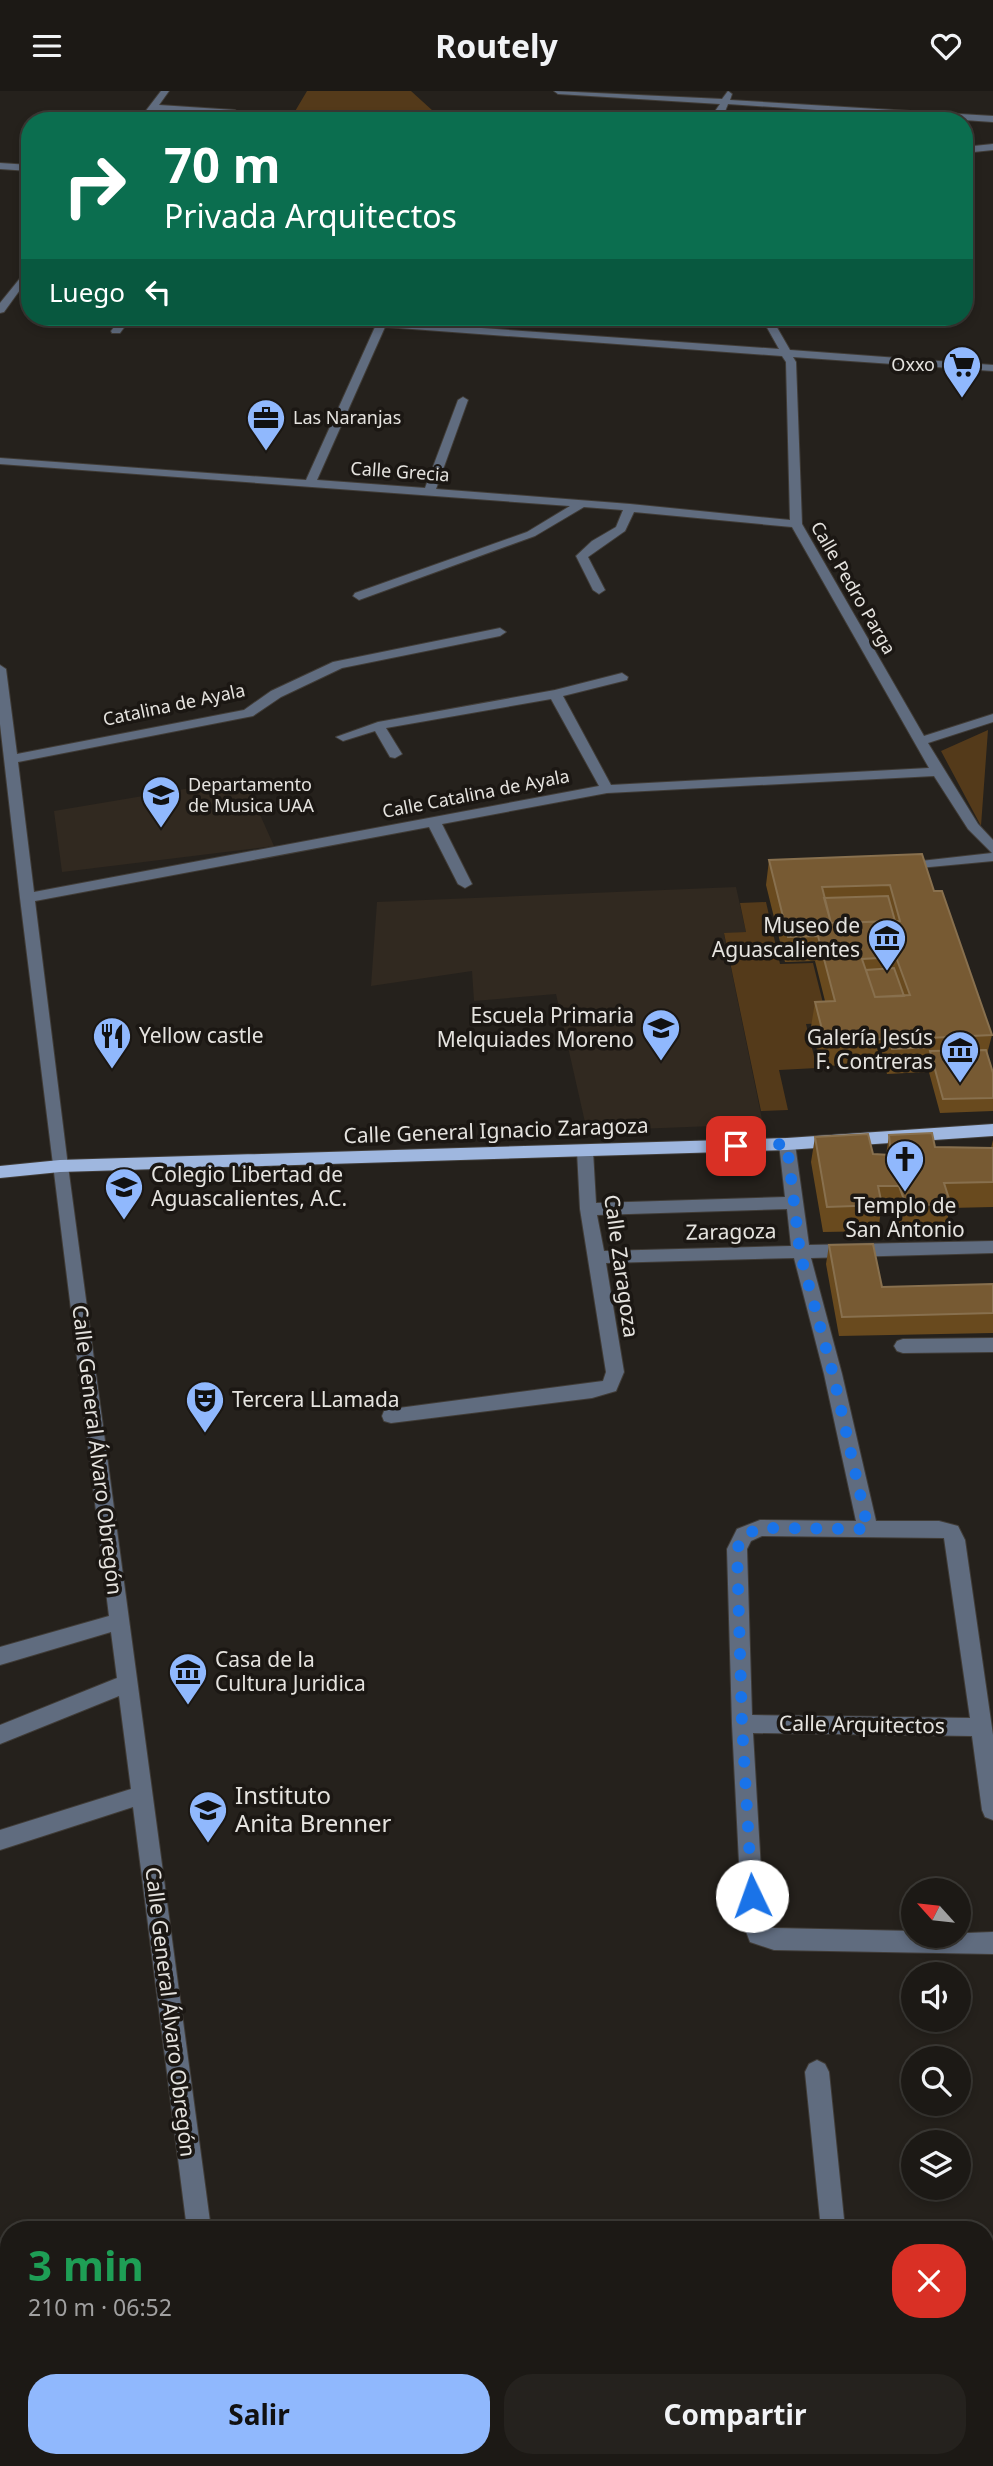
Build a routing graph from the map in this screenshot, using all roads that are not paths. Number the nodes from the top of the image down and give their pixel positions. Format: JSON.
{"nodes":[{"id":1,"x":165,"y":91,"type":"edge"},
{"id":2,"x":558,"y":91,"type":"edge"},
{"id":3,"x":729,"y":91,"type":"edge"},
{"id":4,"x":725,"y":103,"type":"junction"},
{"id":5,"x":152,"y":107,"type":"junction"},
{"id":6,"x":148,"y":112,"type":"edge"},
{"id":7,"x":221,"y":112,"type":"edge"},
{"id":8,"x":718,"y":112,"type":"edge"},
{"id":9,"x":886,"y":112,"type":"edge"},
{"id":10,"x":973,"y":117,"type":"edge"},
{"id":11,"x":993,"y":118,"type":"edge"},
{"id":12,"x":993,"y":147,"type":"edge"},
{"id":13,"x":973,"y":149,"type":"edge"},
{"id":14,"x":0,"y":166,"type":"edge"},
{"id":15,"x":21,"y":167,"type":"edge"},
{"id":16,"x":21,"y":283,"type":"edge"},
{"id":17,"x":10,"y":297,"type":"edge"},
{"id":18,"x":0,"y":310,"type":"edge"},
{"id":19,"x":120,"y":326,"type":"edge"},
{"id":20,"x":381,"y":326,"type":"edge"},
{"id":21,"x":395,"y":326,"type":"edge"},
{"id":22,"x":771,"y":326,"type":"edge"},
{"id":23,"x":116,"y":331,"type":"dead end"},
{"id":24,"x":786,"y":353,"type":"junction"},
{"id":25,"x":993,"y":368,"type":"edge"},
{"id":26,"x":463,"y":400,"type":"dead end"},
{"id":27,"x":0,"y":461,"type":"edge"},
{"id":28,"x":310,"y":482,"type":"junction"},
{"id":29,"x":429,"y":492,"type":"junction"},
{"id":30,"x":582,"y":503,"type":"junction"},
{"id":31,"x":630,"y":507,"type":"junction"},
{"id":32,"x":796,"y":524,"type":"junction"},
{"id":33,"x":599,"y":590,"type":"dead end"},
{"id":34,"x":359,"y":596,"type":"dead end"},
{"id":35,"x":500,"y":632,"type":"dead end"},
{"id":36,"x":0,"y":669,"type":"edge"},
{"id":37,"x":622,"y":677,"type":"dead end"},
{"id":38,"x":555,"y":694,"type":"junction"},
{"id":39,"x":993,"y":718,"type":"edge"},
{"id":40,"x":378,"y":726,"type":"junction"},
{"id":41,"x":343,"y":737,"type":"dead end"},
{"id":42,"x":921,"y":741,"type":"junction"},
{"id":43,"x":395,"y":754,"type":"dead end"},
{"id":44,"x":11,"y":759,"type":"junction"},
{"id":45,"x":938,"y":772,"type":"junction"},
{"id":46,"x":607,"y":789,"type":"junction"},
{"id":47,"x":434,"y":822,"type":"junction"},
{"id":48,"x":993,"y":849,"type":"edge"},
{"id":49,"x":993,"y":857,"type":"edge"},
{"id":50,"x":882,"y":869,"type":"edge"},
{"id":51,"x":465,"y":884,"type":"dead end"},
{"id":52,"x":27,"y":898,"type":"junction"},
{"id":53,"x":993,"y":1130,"type":"edge"},
{"id":54,"x":787,"y":1144,"type":"junction"},
{"id":55,"x":584,"y":1151,"type":"junction"},
{"id":56,"x":60,"y":1166,"type":"junction"},
{"id":57,"x":0,"y":1172,"type":"edge"},
{"id":58,"x":796,"y":1203,"type":"junction"},
{"id":59,"x":588,"y":1209,"type":"junction"},
{"id":60,"x":993,"y":1247,"type":"edge"},
{"id":61,"x":800,"y":1253,"type":"junction"},
{"id":62,"x":595,"y":1257,"type":"junction"},
{"id":63,"x":993,"y":1345,"type":"edge"},
{"id":64,"x":903,"y":1346,"type":"dead end"},
{"id":65,"x":391,"y":1416,"type":"dead end"},
{"id":66,"x":868,"y":1529,"type":"junction"},
{"id":67,"x":119,"y":1621,"type":"junction"},
{"id":68,"x":0,"y":1656,"type":"edge"},
{"id":69,"x":128,"y":1683,"type":"junction"},
{"id":70,"x":742,"y":1724,"type":"junction"},
{"id":71,"x":981,"y":1727,"type":"junction"},
{"id":72,"x":0,"y":1735,"type":"edge"},
{"id":73,"x":142,"y":1795,"type":"junction"},
{"id":74,"x":993,"y":1810,"type":"edge"},
{"id":75,"x":0,"y":1840,"type":"edge"},
{"id":76,"x":993,"y":1943,"type":"edge"},
{"id":77,"x":817,"y":2073,"type":"dead end"},
{"id":78,"x":198,"y":2221,"type":"edge"},
{"id":79,"x":831,"y":2221,"type":"edge"}],
"edges":[{"from":1,"to":5,"type":"street"},
{"from":2,"to":4,"type":"street"},
{"from":3,"to":4,"type":"street"},
{"from":4,"to":8,"type":"street"},
{"from":4,"to":9,"type":"street"},
{"from":5,"to":6,"type":"street"},
{"from":5,"to":7,"type":"street"},
{"from":10,"to":11,"type":"street"},
{"from":12,"to":13,"type":"street"},
{"from":14,"to":15,"type":"street"},
{"from":16,"to":17,"type":"street"},
{"from":17,"to":18,"type":"street"},
{"from":19,"to":23,"type":"street"},
{"from":20,"to":28,"type":"street"},
{"from":21,"to":24,"type":"street"},
{"from":22,"to":24,"type":"street","name":"Calle Pedro Parga"},
{"from":24,"to":25,"type":"street"},
{"from":24,"to":32,"type":"street","name":"Calle Pedro Parga"},
{"from":26,"to":29,"type":"street"},
{"from":27,"to":28,"type":"street","name":"Calle Grecia"},
{"from":28,"to":29,"type":"street","name":"Calle Grecia"},
{"from":29,"to":30,"type":"street","name":"Calle Grecia"},
{"from":30,"to":31,"type":"street","name":"Calle Grecia"},
{"from":30,"to":34,"type":"street"},
{"from":31,"to":32,"type":"street","name":"Calle Grecia"},
{"from":31,"to":33,"type":"street"},
{"from":32,"to":42,"type":"street","name":"Calle Pedro Parga"},
{"from":35,"to":44,"type":"street","name":"Catalina de Ayala"},
{"from":36,"to":44,"type":"street","name":"Calle General Álvaro Obregón"},
{"from":37,"to":38,"type":"street"},
{"from":38,"to":40,"type":"street"},
{"from":38,"to":46,"type":"street"},
{"from":39,"to":42,"type":"street"},
{"from":40,"to":41,"type":"street"},
{"from":40,"to":43,"type":"street"},
{"from":42,"to":45,"type":"street","name":"Calle Pedro Parga"},
{"from":44,"to":52,"type":"street","name":"Calle General Álvaro Obregón"},
{"from":45,"to":46,"type":"street","name":"Calle Catalina de Ayala"},
{"from":45,"to":48,"type":"street","name":"Calle Pedro Parga"},
{"from":46,"to":47,"type":"street","name":"Calle Catalina de Ayala"},
{"from":47,"to":51,"type":"street"},
{"from":47,"to":52,"type":"street","name":"Calle Catalina de Ayala"},
{"from":49,"to":50,"type":"street"},
{"from":52,"to":56,"type":"street","name":"Calle General Álvaro Obregón"},
{"from":53,"to":54,"type":"main road","name":"Calle General Ignacio Zaragoza"},
{"from":54,"to":55,"type":"main road","name":"Calle General Ignacio Zaragoza"},
{"from":54,"to":58,"type":"street"},
{"from":55,"to":56,"type":"main road","name":"Calle General Ignacio Zaragoza"},
{"from":55,"to":59,"type":"street","name":"Calle Zaragoza"},
{"from":56,"to":57,"type":"main road","name":"Calle General Ignacio Zaragoza"},
{"from":56,"to":67,"type":"street","name":"Calle General Álvaro Obregón"},
{"from":58,"to":59,"type":"street","name":"Zaragoza"},
{"from":58,"to":61,"type":"street"},
{"from":59,"to":62,"type":"street","name":"Calle Zaragoza"},
{"from":60,"to":61,"type":"street","name":"Zaragoza"},
{"from":61,"to":62,"type":"street","name":"Zaragoza"},
{"from":61,"to":66,"type":"street"},
{"from":62,"to":65,"type":"street","name":"Calle Zaragoza"},
{"from":63,"to":64,"type":"street"},
{"from":66,"to":70,"type":"street"},
{"from":66,"to":71,"type":"street"},
{"from":67,"to":68,"type":"street"},
{"from":67,"to":69,"type":"street","name":"Calle General Álvaro Obregón"},
{"from":69,"to":72,"type":"street"},
{"from":69,"to":73,"type":"street","name":"Calle General Álvaro Obregón"},
{"from":70,"to":71,"type":"street","name":"Calle Arquitectos"},
{"from":70,"to":76,"type":"street"},
{"from":71,"to":74,"type":"street"},
{"from":73,"to":75,"type":"street"},
{"from":73,"to":78,"type":"street","name":"Calle General Álvaro Obregón"},
{"from":77,"to":79,"type":"street"}]}
